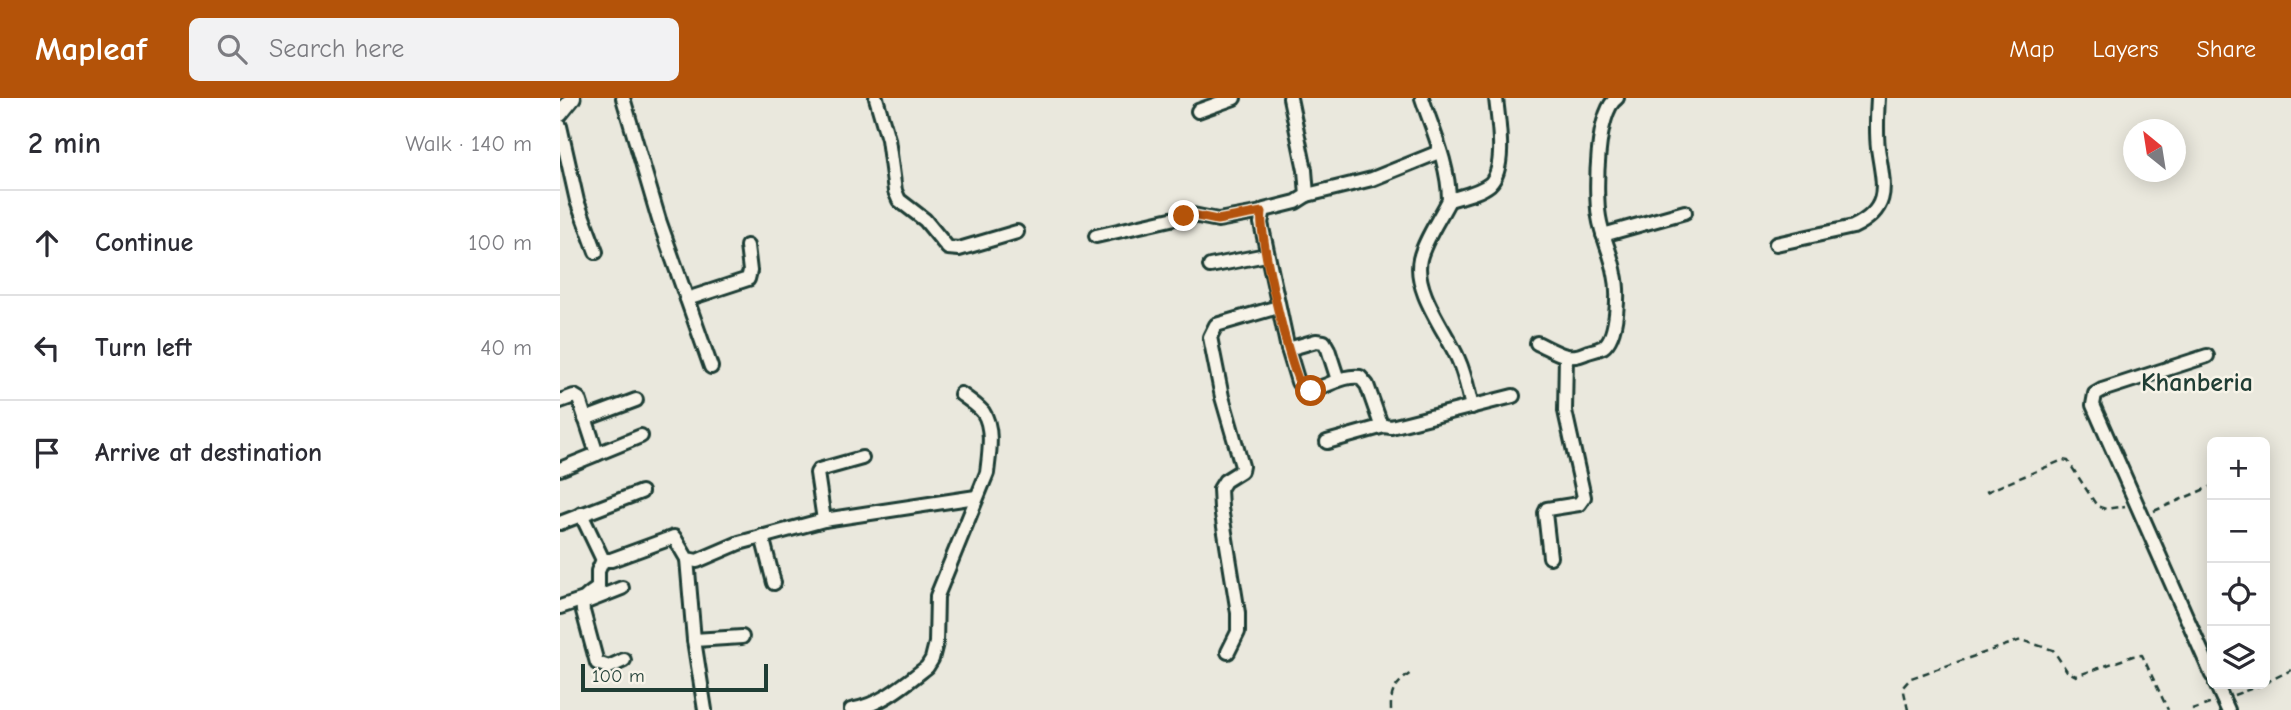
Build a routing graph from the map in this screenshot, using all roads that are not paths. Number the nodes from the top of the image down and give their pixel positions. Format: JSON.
{"nodes":[{"id":1,"x":623,"y":98,"type":"edge"},
{"id":2,"x":876,"y":98,"type":"edge"},
{"id":3,"x":1234,"y":98,"type":"edge"},
{"id":4,"x":1290,"y":98,"type":"edge"},
{"id":5,"x":1422,"y":98,"type":"edge"},
{"id":6,"x":1496,"y":98,"type":"edge"},
{"id":7,"x":1617,"y":98,"type":"edge"},
{"id":8,"x":1878,"y":98,"type":"edge"},
{"id":9,"x":1198,"y":111,"type":"dead end"},
{"id":10,"x":560,"y":126,"type":"edge"},
{"id":11,"x":1439,"y":152,"type":"junction"},
{"id":12,"x":1307,"y":195,"type":"junction"},
{"id":13,"x":1449,"y":200,"type":"junction"},
{"id":14,"x":1262,"y":212,"type":"junction"},
{"id":15,"x":1685,"y":212,"type":"dead end"},
{"id":16,"x":1017,"y":232,"type":"dead end"},
{"id":17,"x":1604,"y":235,"type":"junction"},
{"id":18,"x":1096,"y":236,"type":"dead end"},
{"id":19,"x":1776,"y":244,"type":"dead end"},
{"id":20,"x":747,"y":246,"type":"dead end"},
{"id":21,"x":596,"y":252,"type":"dead end"},
{"id":22,"x":1266,"y":255,"type":"junction"},
{"id":23,"x":1210,"y":266,"type":"dead end"},
{"id":24,"x":687,"y":299,"type":"junction"},
{"id":25,"x":1278,"y":307,"type":"junction"},
{"id":26,"x":1537,"y":343,"type":"dead end"},
{"id":27,"x":1288,"y":349,"type":"junction"},
{"id":28,"x":1566,"y":356,"type":"junction"},
{"id":29,"x":2207,"y":356,"type":"dead end"},
{"id":30,"x":711,"y":367,"type":"dead end"},
{"id":31,"x":1338,"y":380,"type":"junction"},
{"id":32,"x":961,"y":394,"type":"dead end"},
{"id":33,"x":1513,"y":396,"type":"dead end"},
{"id":34,"x":636,"y":400,"type":"dead end"},
{"id":35,"x":560,"y":401,"type":"edge"},
{"id":36,"x":1472,"y":407,"type":"junction"},
{"id":37,"x":585,"y":419,"type":"junction"},
{"id":38,"x":1384,"y":426,"type":"junction"},
{"id":39,"x":642,"y":436,"type":"dead end"},
{"id":40,"x":1327,"y":442,"type":"dead end"},
{"id":41,"x":597,"y":454,"type":"junction"},
{"id":42,"x":862,"y":458,"type":"dead end"},
{"id":43,"x":560,"y":469,"type":"edge"},
{"id":44,"x":641,"y":492,"type":"dead end"},
{"id":45,"x":976,"y":496,"type":"junction"},
{"id":46,"x":581,"y":514,"type":"junction"},
{"id":47,"x":824,"y":520,"type":"junction"},
{"id":48,"x":560,"y":523,"type":"edge"},
{"id":49,"x":762,"y":536,"type":"junction"},
{"id":50,"x":1550,"y":557,"type":"dead end"},
{"id":51,"x":687,"y":559,"type":"junction"},
{"id":52,"x":603,"y":560,"type":"junction"},
{"id":53,"x":774,"y":583,"type":"dead end"},
{"id":54,"x":622,"y":588,"type":"dead end"},
{"id":55,"x":583,"y":601,"type":"junction"},
{"id":56,"x":560,"y":607,"type":"edge"},
{"id":57,"x":743,"y":637,"type":"dead end"},
{"id":58,"x":694,"y":640,"type":"junction"},
{"id":59,"x":1228,"y":652,"type":"dead end"},
{"id":60,"x":624,"y":660,"type":"dead end"},
{"id":61,"x":2207,"y":664,"type":"edge"},
{"id":62,"x":2218,"y":689,"type":"edge"},
{"id":63,"x":2226,"y":705,"type":"edge"},
{"id":64,"x":705,"y":710,"type":"edge"},
{"id":65,"x":851,"y":710,"type":"edge"}],
"edges":[{"from":1,"to":24,"type":"street"},
{"from":2,"to":16,"type":"street"},
{"from":3,"to":9,"type":"street"},
{"from":4,"to":12,"type":"street"},
{"from":5,"to":11,"type":"street"},
{"from":6,"to":13,"type":"street"},
{"from":7,"to":17,"type":"street"},
{"from":8,"to":19,"type":"street"},
{"from":10,"to":21,"type":"street"},
{"from":11,"to":12,"type":"street"},
{"from":11,"to":13,"type":"street"},
{"from":12,"to":14,"type":"street"},
{"from":13,"to":36,"type":"street"},
{"from":14,"to":18,"type":"street"},
{"from":14,"to":22,"type":"street"},
{"from":15,"to":17,"type":"street"},
{"from":17,"to":28,"type":"street"},
{"from":20,"to":24,"type":"street"},
{"from":22,"to":23,"type":"street"},
{"from":22,"to":25,"type":"street"},
{"from":24,"to":30,"type":"street"},
{"from":25,"to":27,"type":"street"},
{"from":25,"to":59,"type":"street"},
{"from":26,"to":28,"type":"street"},
{"from":27,"to":31,"type":"street"},
{"from":27,"to":31,"type":"street"},
{"from":28,"to":50,"type":"street"},
{"from":29,"to":61,"type":"street"},
{"from":31,"to":38,"type":"street"},
{"from":32,"to":45,"type":"street"},
{"from":33,"to":36,"type":"street"},
{"from":34,"to":37,"type":"street"},
{"from":35,"to":37,"type":"street"},
{"from":36,"to":38,"type":"street"},
{"from":37,"to":41,"type":"street"},
{"from":38,"to":40,"type":"street"},
{"from":39,"to":41,"type":"street"},
{"from":41,"to":43,"type":"street"},
{"from":42,"to":47,"type":"street"},
{"from":44,"to":46,"type":"street"},
{"from":45,"to":47,"type":"street"},
{"from":45,"to":65,"type":"street"},
{"from":46,"to":48,"type":"street"},
{"from":46,"to":52,"type":"street"},
{"from":47,"to":49,"type":"street"},
{"from":49,"to":51,"type":"street"},
{"from":49,"to":53,"type":"street"},
{"from":51,"to":52,"type":"street"},
{"from":51,"to":58,"type":"street"},
{"from":52,"to":55,"type":"street"},
{"from":54,"to":55,"type":"street"},
{"from":55,"to":56,"type":"street"},
{"from":55,"to":60,"type":"street"},
{"from":57,"to":58,"type":"street"},
{"from":58,"to":64,"type":"street"},
{"from":62,"to":63,"type":"street"}]}
